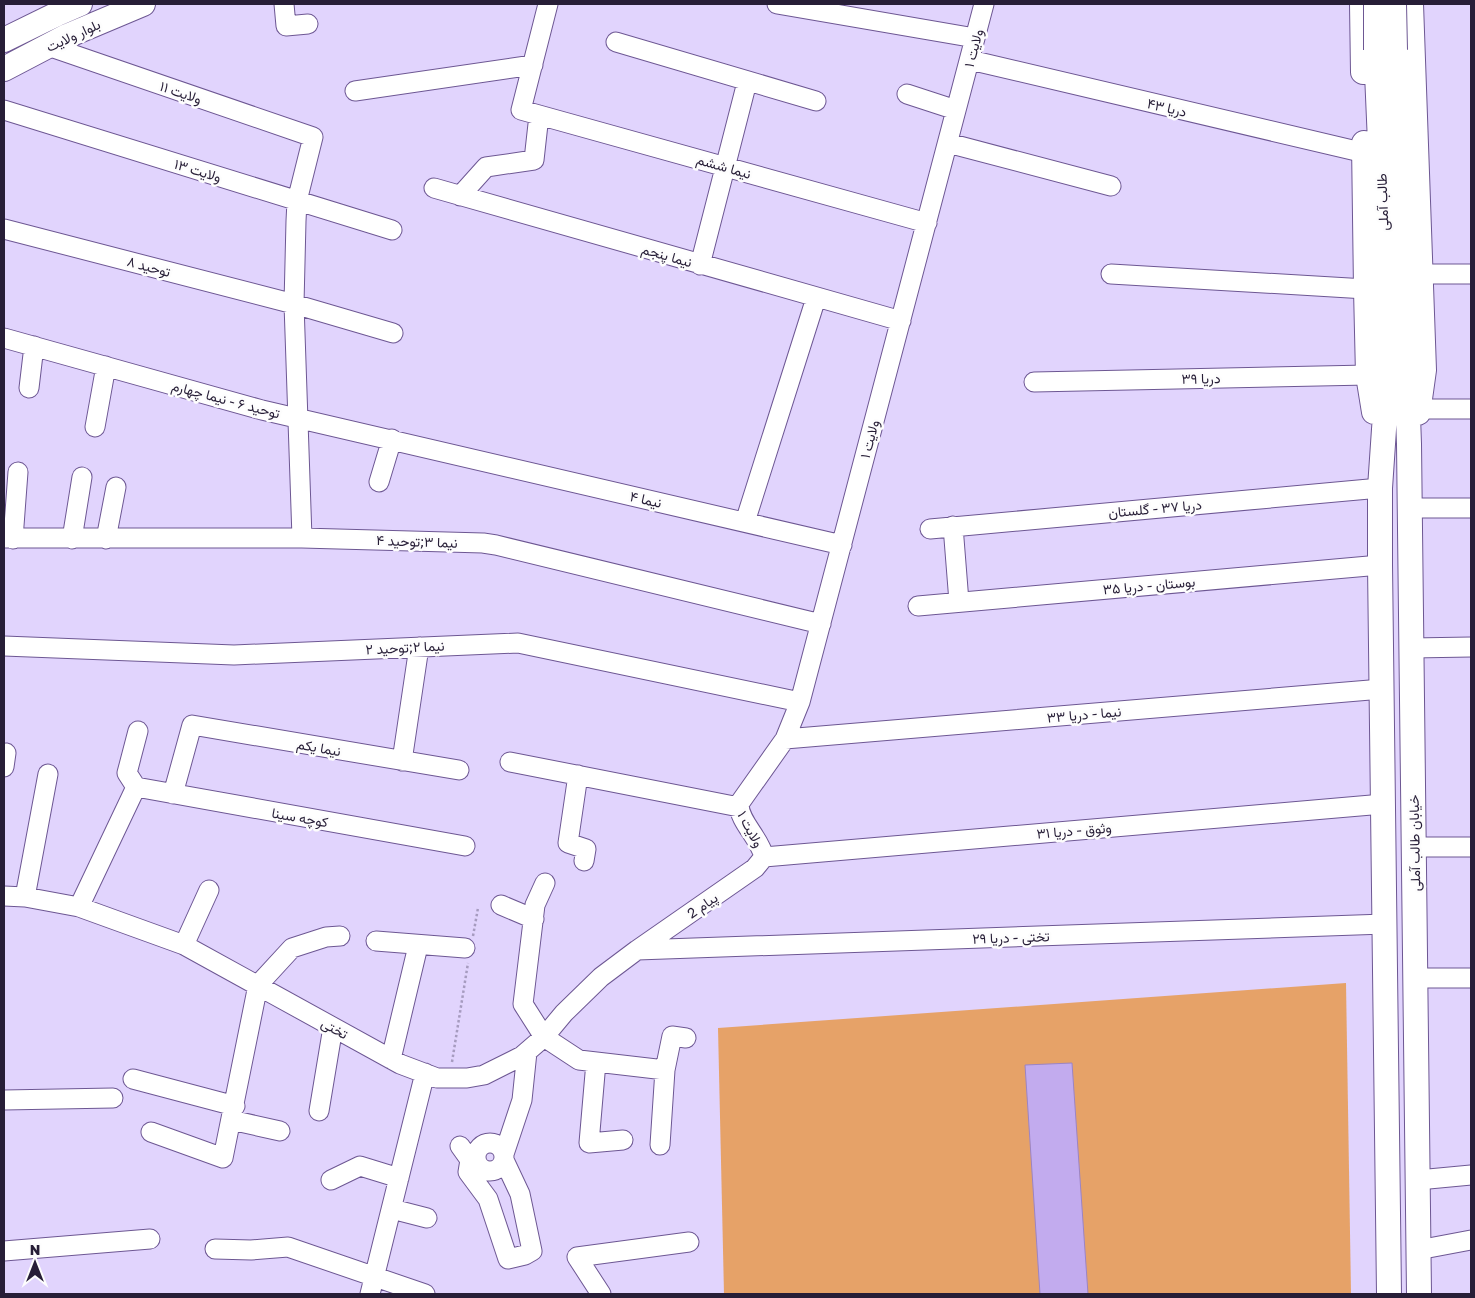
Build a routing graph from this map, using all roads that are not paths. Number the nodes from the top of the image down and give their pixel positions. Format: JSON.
{"nodes":[{"id":1,"x":80,"y":4,"type":"edge"},
{"id":2,"x":143,"y":4,"type":"edge"},
{"id":3,"x":284,"y":4,"type":"edge"},
{"id":4,"x":548,"y":4,"type":"edge"},
{"id":5,"x":777,"y":4,"type":"edge"},
{"id":6,"x":984,"y":4,"type":"edge"},
{"id":7,"x":1362,"y":4,"type":"edge"},
{"id":8,"x":1376,"y":4,"type":"edge"},
{"id":9,"x":1394,"y":4,"type":"edge"},
{"id":10,"x":1411,"y":14,"type":"edge"},
{"id":11,"x":308,"y":24,"type":"dead end"},
{"id":12,"x":1362,"y":28,"type":"junction"},
{"id":13,"x":5,"y":36,"type":"edge"},
{"id":14,"x":975,"y":38,"type":"junction"},
{"id":15,"x":616,"y":42,"type":"dead end"},
{"id":16,"x":48,"y":46,"type":"junction"},
{"id":17,"x":1385,"y":50,"type":"junction"},
{"id":18,"x":970,"y":60,"type":"junction"},
{"id":19,"x":533,"y":64,"type":"junction"},
{"id":20,"x":4,"y":69,"type":"edge"},
{"id":21,"x":747,"y":82,"type":"junction"},
{"id":22,"x":355,"y":91,"type":"dead end"},
{"id":23,"x":908,"y":94,"type":"dead end"},
{"id":24,"x":816,"y":102,"type":"dead end"},
{"id":25,"x":4,"y":110,"type":"edge"},
{"id":26,"x":956,"y":110,"type":"junction"},
{"id":27,"x":530,"y":112,"type":"junction"},
{"id":28,"x":948,"y":143,"type":"junction"},
{"id":29,"x":1365,"y":154,"type":"junction"},
{"id":30,"x":726,"y":167,"type":"junction"},
{"id":31,"x":1111,"y":186,"type":"dead end"},
{"id":32,"x":434,"y":188,"type":"dead end"},
{"id":33,"x":460,"y":196,"type":"junction"},
{"id":34,"x":298,"y":201,"type":"junction"},
{"id":35,"x":927,"y":223,"type":"junction"},
{"id":36,"x":4,"y":229,"type":"edge"},
{"id":37,"x":392,"y":230,"type":"dead end"},
{"id":38,"x":700,"y":265,"type":"junction"},
{"id":39,"x":1111,"y":274,"type":"dead end"},
{"id":40,"x":1421,"y":274,"type":"junction"},
{"id":41,"x":1471,"y":274,"type":"edge"},
{"id":42,"x":1366,"y":289,"type":"junction"},
{"id":43,"x":816,"y":298,"type":"junction"},
{"id":44,"x":294,"y":304,"type":"junction"},
{"id":45,"x":901,"y":321,"type":"junction"},
{"id":46,"x":393,"y":333,"type":"dead end"},
{"id":47,"x":4,"y":338,"type":"edge"},
{"id":48,"x":34,"y":346,"type":"junction"},
{"id":49,"x":106,"y":366,"type":"junction"},
{"id":50,"x":1368,"y":375,"type":"junction"},
{"id":51,"x":1034,"y":382,"type":"dead end"},
{"id":52,"x":30,"y":388,"type":"dead end"},
{"id":53,"x":1404,"y":400,"type":"junction"},
{"id":54,"x":1471,"y":409,"type":"edge"},
{"id":55,"x":298,"y":418,"type":"junction"},
{"id":56,"x":95,"y":427,"type":"dead end"},
{"id":57,"x":392,"y":439,"type":"junction"},
{"id":58,"x":1382,"y":447,"type":"junction"},
{"id":59,"x":450,"y":452,"type":"joint"},
{"id":60,"x":18,"y":472,"type":"dead end"},
{"id":61,"x":82,"y":477,"type":"dead end"},
{"id":62,"x":379,"y":482,"type":"dead end"},
{"id":63,"x":116,"y":487,"type":"dead end"},
{"id":64,"x":1380,"y":488,"type":"junction"},
{"id":65,"x":1409,"y":508,"type":"junction"},
{"id":66,"x":1471,"y":508,"type":"edge"},
{"id":67,"x":745,"y":522,"type":"junction"},
{"id":68,"x":953,"y":526,"type":"junction"},
{"id":69,"x":930,"y":529,"type":"dead end"},
{"id":70,"x":302,"y":538,"type":"junction"},
{"id":71,"x":9,"y":539,"type":"edge"},
{"id":72,"x":72,"y":539,"type":"junction"},
{"id":73,"x":106,"y":539,"type":"junction"},
{"id":74,"x":842,"y":545,"type":"junction"},
{"id":75,"x":1380,"y":565,"type":"junction"},
{"id":76,"x":959,"y":602,"type":"junction"},
{"id":77,"x":918,"y":606,"type":"dead end"},
{"id":78,"x":821,"y":624,"type":"junction"},
{"id":79,"x":4,"y":646,"type":"edge"},
{"id":80,"x":419,"y":647,"type":"junction"},
{"id":81,"x":1471,"y":647,"type":"edge"},
{"id":82,"x":1412,"y":648,"type":"junction"},
{"id":83,"x":1382,"y":689,"type":"junction"},
{"id":84,"x":800,"y":702,"type":"junction"},
{"id":85,"x":138,"y":731,"type":"dead end"},
{"id":86,"x":785,"y":739,"type":"junction"},
{"id":87,"x":402,"y":761,"type":"junction"},
{"id":88,"x":510,"y":762,"type":"dead end"},
{"id":89,"x":459,"y":770,"type":"dead end"},
{"id":90,"x":48,"y":774,"type":"dead end"},
{"id":91,"x":578,"y":775,"type":"junction"},
{"id":92,"x":136,"y":788,"type":"junction"},
{"id":93,"x":173,"y":794,"type":"junction"},
{"id":94,"x":1383,"y":804,"type":"junction"},
{"id":95,"x":739,"y":807,"type":"junction"},
{"id":96,"x":464,"y":846,"type":"dead end"},
{"id":97,"x":1414,"y":847,"type":"junction"},
{"id":98,"x":1471,"y":847,"type":"edge"},
{"id":99,"x":764,"y":857,"type":"junction"},
{"id":100,"x":584,"y":862,"type":"dead end"},
{"id":101,"x":545,"y":883,"type":"dead end"},
{"id":102,"x":209,"y":890,"type":"dead end"},
{"id":103,"x":4,"y":896,"type":"edge"},
{"id":104,"x":25,"y":898,"type":"junction"},
{"id":105,"x":501,"y":905,"type":"dead end"},
{"id":106,"x":79,"y":907,"type":"junction"},
{"id":107,"x":534,"y":918,"type":"junction"},
{"id":108,"x":1385,"y":924,"type":"junction"},
{"id":109,"x":340,"y":936,"type":"dead end"},
{"id":110,"x":376,"y":941,"type":"dead end"},
{"id":111,"x":184,"y":945,"type":"junction"},
{"id":112,"x":418,"y":946,"type":"junction"},
{"id":113,"x":469,"y":950,"type":"road end"},
{"id":114,"x":637,"y":950,"type":"junction"},
{"id":115,"x":1416,"y":978,"type":"junction"},
{"id":116,"x":1471,"y":978,"type":"edge"},
{"id":117,"x":258,"y":985,"type":"junction"},
{"id":118,"x":333,"y":1027,"type":"junction"},
{"id":119,"x":1386,"y":1030,"type":"junction"},
{"id":120,"x":544,"y":1037,"type":"junction"},
{"id":121,"x":1416,"y":1037,"type":"junction"},
{"id":122,"x":686,"y":1038,"type":"dead end"},
{"id":123,"x":527,"y":1052,"type":"junction"},
{"id":124,"x":391,"y":1059,"type":"junction"},
{"id":125,"x":596,"y":1062,"type":"junction"},
{"id":126,"x":665,"y":1070,"type":"junction"},
{"id":127,"x":425,"y":1074,"type":"junction"},
{"id":128,"x":133,"y":1078,"type":"dead end"},
{"id":129,"x":113,"y":1098,"type":"dead end"},
{"id":130,"x":4,"y":1100,"type":"edge"},
{"id":131,"x":1418,"y":1108,"type":"junction"},
{"id":132,"x":319,"y":1111,"type":"dead end"},
{"id":133,"x":233,"y":1113,"type":"junction"},
{"id":134,"x":1386,"y":1113,"type":"junction"},
{"id":135,"x":280,"y":1131,"type":"dead end"},
{"id":136,"x":151,"y":1132,"type":"dead end"},
{"id":137,"x":623,"y":1140,"type":"dead end"},
{"id":138,"x":660,"y":1145,"type":"dead end"},
{"id":139,"x":504,"y":1157,"type":"junction"},
{"id":140,"x":1471,"y":1175,"type":"edge"},
{"id":141,"x":399,"y":1178,"type":"junction"},
{"id":142,"x":331,"y":1180,"type":"dead end"},
{"id":143,"x":1418,"y":1180,"type":"junction"},
{"id":144,"x":520,"y":1194,"type":"junction"},
{"id":145,"x":488,"y":1199,"type":"junction"},
{"id":146,"x":392,"y":1209,"type":"junction"},
{"id":147,"x":427,"y":1218,"type":"dead end"},
{"id":148,"x":150,"y":1239,"type":"dead end"},
{"id":149,"x":1471,"y":1240,"type":"edge"},
{"id":150,"x":689,"y":1242,"type":"dead end"},
{"id":151,"x":215,"y":1249,"type":"dead end"},
{"id":152,"x":1418,"y":1250,"type":"junction"},
{"id":153,"x":4,"y":1251,"type":"edge"},
{"id":154,"x":372,"y":1286,"type":"edge"},
{"id":155,"x":425,"y":1294,"type":"edge"},
{"id":156,"x":601,"y":1294,"type":"edge"},
{"id":157,"x":1389,"y":1294,"type":"edge"},
{"id":158,"x":1419,"y":1294,"type":"edge"}],
"edges":[{"from":1,"to":13,"type":"main road","name":"بلوار ولایت"},
{"from":2,"to":16,"type":"main road","name":"بلوار ولایت"},
{"from":3,"to":11,"type":"street"},
{"from":4,"to":19,"type":"street"},
{"from":5,"to":14,"type":"street"},
{"from":6,"to":14,"type":"street","name":"ولایت ۱"},
{"from":7,"to":12,"type":"main road"},
{"from":8,"to":17,"type":"main road","name":"طالب آملی","bridge":true},
{"from":9,"to":17,"type":"main road","name":"طالب آملی","bridge":true},
{"from":10,"to":12,"type":"main road"},
{"from":10,"to":40,"type":"main road"},
{"from":12,"to":29,"type":"main road"},
{"from":14,"to":18,"type":"street","name":"ولایت ۱"},
{"from":15,"to":21,"type":"street"},
{"from":16,"to":20,"type":"main road","name":"بلوار ولایت"},
{"from":16,"to":34,"type":"street","name":"ولایت ۱۱"},
{"from":17,"to":53,"type":"main road","name":"طالب آملی"},
{"from":18,"to":26,"type":"street","name":"ولایت ۱"},
{"from":18,"to":29,"type":"street","name":"دریا ۴۳"},
{"from":19,"to":22,"type":"street"},
{"from":19,"to":27,"type":"street"},
{"from":21,"to":24,"type":"street"},
{"from":21,"to":30,"type":"street"},
{"from":23,"to":26,"type":"street"},
{"from":25,"to":34,"type":"street","name":"ولایت ۱۳"},
{"from":26,"to":28,"type":"street","name":"ولایت ۱"},
{"from":27,"to":30,"type":"street","name":"نیما ششم"},
{"from":27,"to":33,"type":"street"},
{"from":28,"to":31,"type":"street"},
{"from":28,"to":35,"type":"street","name":"ولایت ۱"},
{"from":29,"to":42,"type":"main road"},
{"from":30,"to":35,"type":"street","name":"نیما ششم"},
{"from":30,"to":38,"type":"street"},
{"from":32,"to":33,"type":"street","name":"نیما پنجم"},
{"from":33,"to":38,"type":"street","name":"نیما پنجم"},
{"from":34,"to":37,"type":"street","name":"ولایت ۱۳"},
{"from":34,"to":44,"type":"street"},
{"from":35,"to":45,"type":"street","name":"ولایت ۱"},
{"from":36,"to":44,"type":"street","name":"توحید ۸"},
{"from":38,"to":43,"type":"street","name":"نیما پنجم"},
{"from":39,"to":42,"type":"street"},
{"from":40,"to":41,"type":"street"},
{"from":40,"to":53,"type":"main road"},
{"from":42,"to":50,"type":"main road"},
{"from":43,"to":45,"type":"street","name":"نیما پنجم"},
{"from":43,"to":67,"type":"street"},
{"from":44,"to":46,"type":"street","name":"توحید ۸"},
{"from":44,"to":55,"type":"street"},
{"from":45,"to":74,"type":"street","name":"ولایت ۱"},
{"from":47,"to":48,"type":"street","name":"توحید ۶ - نیما چهارم"},
{"from":48,"to":49,"type":"street","name":"توحید ۶ - نیما چهارم"},
{"from":48,"to":52,"type":"street"},
{"from":49,"to":55,"type":"street","name":"توحید ۶ - نیما چهارم"},
{"from":49,"to":56,"type":"street"},
{"from":50,"to":51,"type":"street","name":"دریا ۳۹"},
{"from":50,"to":58,"type":"main road"},
{"from":53,"to":54,"type":"street"},
{"from":53,"to":58,"type":"main road"},
{"from":53,"to":65,"type":"main road","name":"خیابان طالب آملی"},
{"from":55,"to":57,"type":"street","name":"توحید ۶ - نیما چهارم"},
{"from":55,"to":70,"type":"street"},
{"from":57,"to":59,"type":"street","name":"توحید ۶ - نیما چهارم"},
{"from":57,"to":62,"type":"street"},
{"from":58,"to":64,"type":"main road"},
{"from":59,"to":67,"type":"street","name":"نیما ۴"},
{"from":60,"to":71,"type":"street"},
{"from":61,"to":72,"type":"street"},
{"from":63,"to":73,"type":"street"},
{"from":64,"to":68,"type":"street","name":"دریا ۳۷ - گلستان"},
{"from":64,"to":75,"type":"main road"},
{"from":65,"to":66,"type":"street"},
{"from":65,"to":82,"type":"main road","name":"خیابان طالب آملی"},
{"from":67,"to":74,"type":"street","name":"نیما ۴"},
{"from":68,"to":69,"type":"street","name":"دریا ۳۷ - گلستان"},
{"from":68,"to":76,"type":"street"},
{"from":70,"to":73,"type":"street","name":"نیما ۳;توحید ۴"},
{"from":70,"to":78,"type":"street","name":"نیما ۳;توحید ۴"},
{"from":71,"to":72,"type":"street","name":"نیما ۳;توحید ۴"},
{"from":72,"to":73,"type":"street","name":"نیما ۳;توحید ۴"},
{"from":74,"to":78,"type":"street","name":"ولایت ۱"},
{"from":75,"to":76,"type":"street","name":"بوستان - دریا ۳۵"},
{"from":75,"to":83,"type":"main road"},
{"from":76,"to":77,"type":"street","name":"بوستان - دریا ۳۵"},
{"from":78,"to":84,"type":"street","name":"ولایت ۱"},
{"from":79,"to":80,"type":"street","name":"نیما ۲;توحید ۲"},
{"from":80,"to":84,"type":"street","name":"نیما ۲;توحید ۲"},
{"from":80,"to":87,"type":"street"},
{"from":81,"to":82,"type":"street"},
{"from":82,"to":97,"type":"main road","name":"خیابان طالب آملی"},
{"from":83,"to":86,"type":"street","name":"نیما - دریا ۳۳"},
{"from":83,"to":94,"type":"main road"},
{"from":84,"to":86,"type":"street","name":"ولایت ۱"},
{"from":85,"to":92,"type":"street"},
{"from":86,"to":95,"type":"street","name":"ولایت ۱"},
{"from":87,"to":89,"type":"street"},
{"from":87,"to":93,"type":"street","name":"نیما یکم"},
{"from":88,"to":91,"type":"street"},
{"from":90,"to":104,"type":"street"},
{"from":91,"to":95,"type":"street"},
{"from":91,"to":100,"type":"street"},
{"from":92,"to":93,"type":"street","name":"کوچه سینا"},
{"from":92,"to":106,"type":"street"},
{"from":93,"to":96,"type":"street","name":"کوچه سینا"},
{"from":94,"to":99,"type":"street","name":"وثوق - دریا ۳۱"},
{"from":94,"to":108,"type":"main road"},
{"from":95,"to":99,"type":"street","name":"ولایت ۱"},
{"from":97,"to":98,"type":"street"},
{"from":97,"to":115,"type":"main road","name":"خیابان طالب آملی"},
{"from":99,"to":114,"type":"street","name":"پیام 2"},
{"from":101,"to":107,"type":"street"},
{"from":102,"to":111,"type":"street"},
{"from":103,"to":104,"type":"street","name":"تختی"},
{"from":104,"to":106,"type":"street","name":"تختی"},
{"from":105,"to":107,"type":"street"},
{"from":106,"to":111,"type":"street","name":"تختی"},
{"from":107,"to":120,"type":"street"},
{"from":108,"to":114,"type":"street","name":"تختی - دریا ۲۹"},
{"from":108,"to":119,"type":"main road"},
{"from":109,"to":117,"type":"street"},
{"from":110,"to":112,"type":"street"},
{"from":111,"to":117,"type":"street","name":"تختی"},
{"from":112,"to":113,"type":"street"},
{"from":112,"to":124,"type":"street"},
{"from":114,"to":120,"type":"street","name":"تختی"},
{"from":115,"to":116,"type":"street"},
{"from":115,"to":121,"type":"main road","name":"خیابان طالب آملی"},
{"from":117,"to":118,"type":"street","name":"تختی"},
{"from":117,"to":133,"type":"street"},
{"from":118,"to":124,"type":"street","name":"تختی"},
{"from":118,"to":132,"type":"street"},
{"from":119,"to":121,"type":"main road"},
{"from":119,"to":134,"type":"main road"},
{"from":120,"to":123,"type":"street","name":"تختی"},
{"from":120,"to":125,"type":"street"},
{"from":121,"to":131,"type":"main road","name":"خیابان طالب آملی"},
{"from":122,"to":126,"type":"street"},
{"from":123,"to":127,"type":"street","name":"تختی"},
{"from":123,"to":139,"type":"street"},
{"from":124,"to":127,"type":"street","name":"تختی"},
{"from":125,"to":126,"type":"street"},
{"from":125,"to":137,"type":"street"},
{"from":126,"to":138,"type":"street"},
{"from":127,"to":141,"type":"street"},
{"from":128,"to":133,"type":"street"},
{"from":129,"to":130,"type":"street"},
{"from":131,"to":134,"type":"main road"},
{"from":131,"to":143,"type":"main road","name":"خیابان طالب آملی"},
{"from":133,"to":135,"type":"street"},
{"from":133,"to":136,"type":"street"},
{"from":134,"to":157,"type":"main road"},
{"from":139,"to":144,"type":"street"},
{"from":139,"to":145,"type":"street"},
{"from":140,"to":143,"type":"street"},
{"from":141,"to":142,"type":"street"},
{"from":141,"to":146,"type":"street"},
{"from":143,"to":152,"type":"main road","name":"خیابان طالب آملی"},
{"from":144,"to":145,"type":"street"},
{"from":144,"to":145,"type":"street"},
{"from":146,"to":147,"type":"street"},
{"from":146,"to":154,"type":"street"},
{"from":148,"to":153,"type":"street"},
{"from":149,"to":152,"type":"street"},
{"from":150,"to":156,"type":"street"},
{"from":151,"to":154,"type":"street"},
{"from":152,"to":158,"type":"main road","name":"خیابان طالب آملی"},
{"from":154,"to":155,"type":"street"}]}
